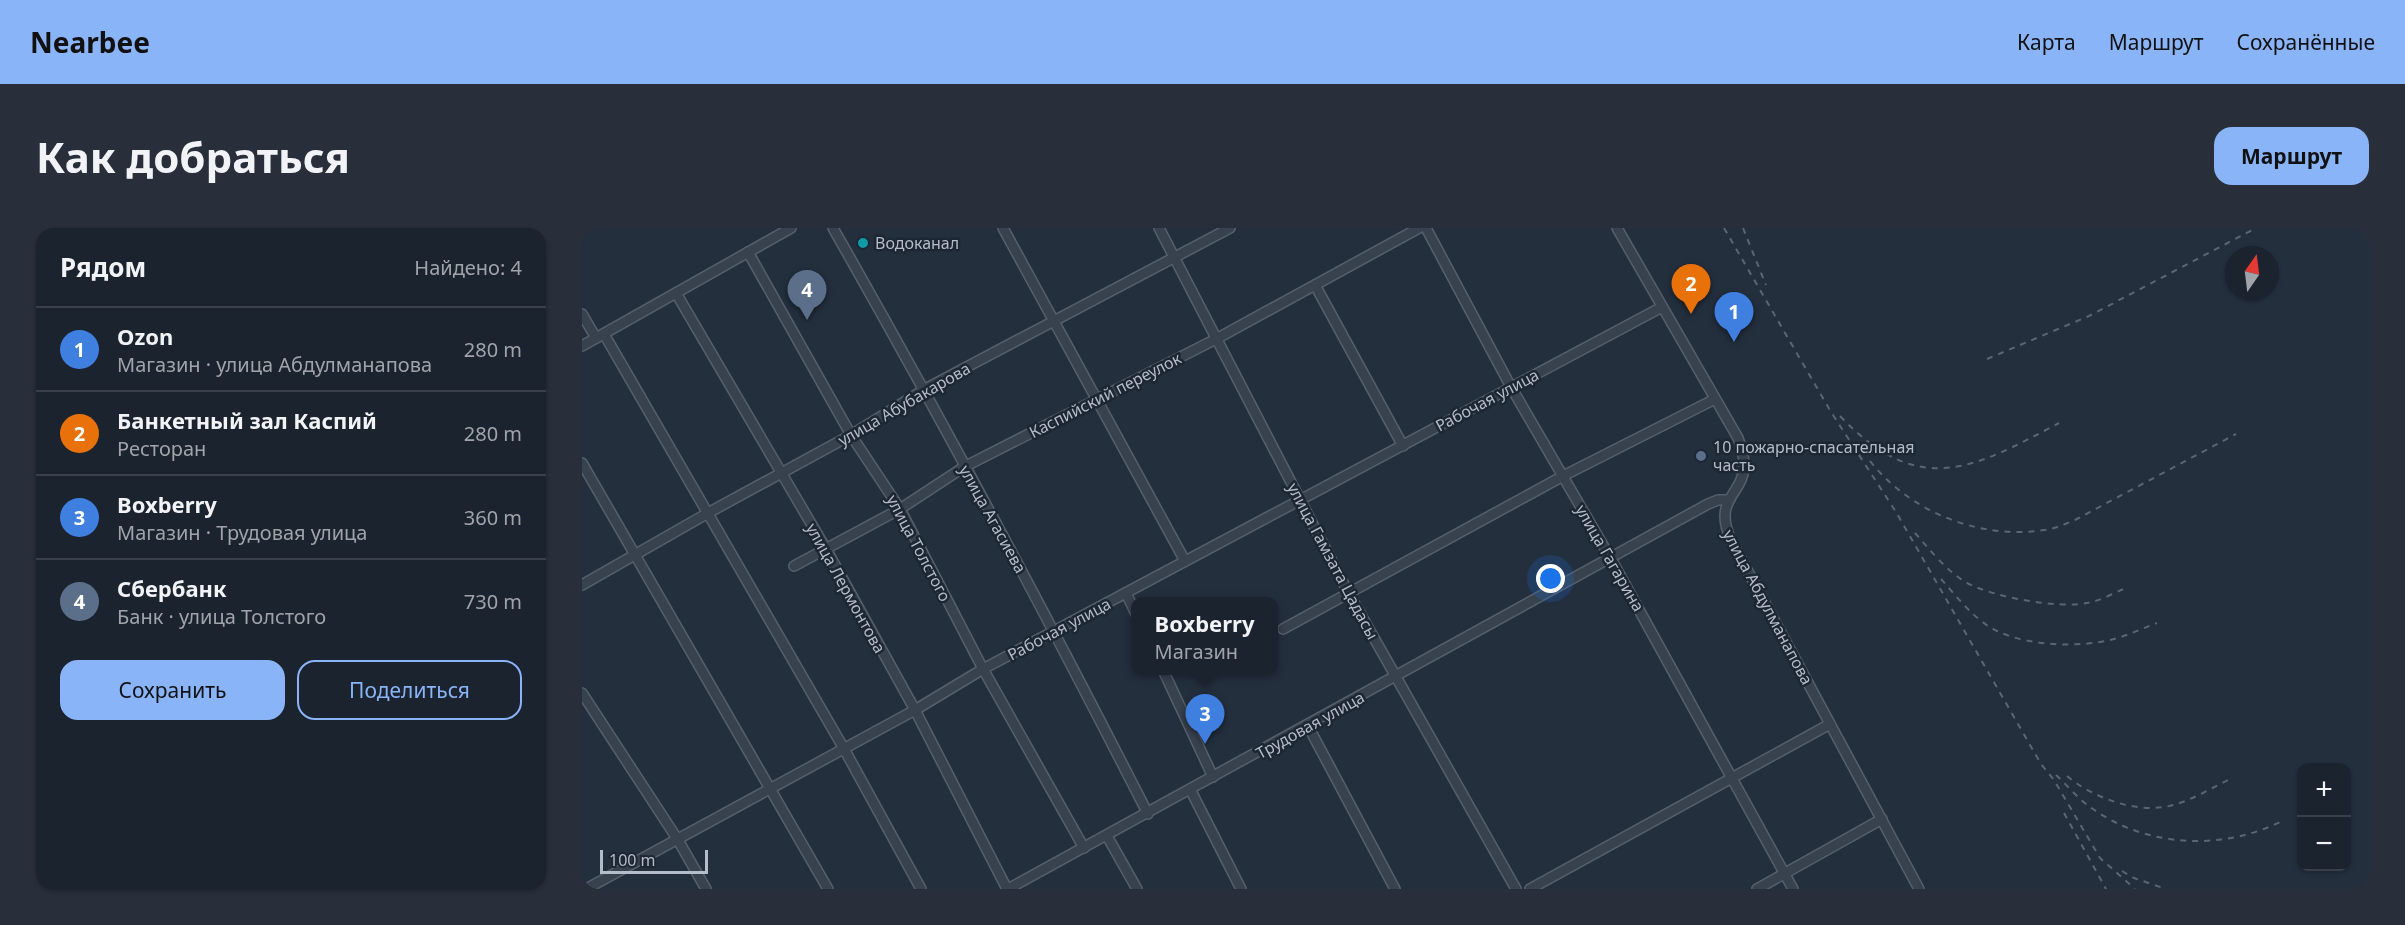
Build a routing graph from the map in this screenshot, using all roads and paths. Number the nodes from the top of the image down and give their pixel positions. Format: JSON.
{"nodes":[{"id":1,"x":791,"y":228,"type":"edge"},
{"id":2,"x":833,"y":228,"type":"edge"},
{"id":3,"x":1003,"y":228,"type":"edge"},
{"id":4,"x":1159,"y":228,"type":"edge"},
{"id":5,"x":1230,"y":228,"type":"edge"},
{"id":6,"x":1419,"y":228,"type":"edge"},
{"id":7,"x":1426,"y":228,"type":"edge"},
{"id":8,"x":1617,"y":228,"type":"edge"},
{"id":9,"x":748,"y":252,"type":"junction"},
{"id":10,"x":1176,"y":258,"type":"junction"},
{"id":11,"x":1315,"y":285,"type":"junction"},
{"id":12,"x":676,"y":292,"type":"junction"},
{"id":13,"x":1662,"y":307,"type":"junction"},
{"id":14,"x":582,"y":314,"type":"edge"},
{"id":15,"x":1054,"y":322,"type":"junction"},
{"id":16,"x":600,"y":336,"type":"junction"},
{"id":17,"x":1218,"y":338,"type":"junction"},
{"id":18,"x":582,"y":346,"type":"edge"},
{"id":19,"x":1511,"y":387,"type":"junction"},
{"id":20,"x":925,"y":389,"type":"junction"},
{"id":21,"x":1099,"y":399,"type":"junction"},
{"id":22,"x":1715,"y":399,"type":"junction"},
{"id":23,"x":851,"y":435,"type":"junction"},
{"id":24,"x":1403,"y":446,"type":"junction"},
{"id":25,"x":582,"y":463,"type":"edge"},
{"id":26,"x":964,"y":467,"type":"junction"},
{"id":27,"x":780,"y":473,"type":"junction"},
{"id":28,"x":1563,"y":476,"type":"junction"},
{"id":29,"x":1299,"y":498,"type":"junction"},
{"id":30,"x":1728,"y":500,"type":"junction"},
{"id":31,"x":900,"y":509,"type":"junction"},
{"id":32,"x":708,"y":513,"type":"junction"},
{"id":33,"x":826,"y":549,"type":"junction"},
{"id":34,"x":634,"y":556,"type":"junction"},
{"id":35,"x":1611,"y":559,"type":"junction"},
{"id":36,"x":1185,"y":561,"type":"junction"},
{"id":37,"x":794,"y":566,"type":"dead end"},
{"id":38,"x":582,"y":585,"type":"edge"},
{"id":39,"x":1348,"y":592,"type":"junction"},
{"id":40,"x":1126,"y":593,"type":"junction"},
{"id":41,"x":1131,"y":604,"type":"edge"},
{"id":42,"x":1283,"y":629,"type":"dead end"},
{"id":43,"x":1055,"y":632,"type":"junction"},
{"id":44,"x":983,"y":669,"type":"junction"},
{"id":45,"x":1165,"y":675,"type":"edge"},
{"id":46,"x":1395,"y":678,"type":"junction"},
{"id":47,"x":582,"y":693,"type":"edge"},
{"id":48,"x":915,"y":710,"type":"junction"},
{"id":49,"x":1830,"y":724,"type":"junction"},
{"id":50,"x":1308,"y":726,"type":"junction"},
{"id":51,"x":843,"y":747,"type":"junction"},
{"id":52,"x":1213,"y":777,"type":"junction"},
{"id":53,"x":1731,"y":777,"type":"junction"},
{"id":54,"x":771,"y":787,"type":"junction"},
{"id":55,"x":1190,"y":789,"type":"junction"},
{"id":56,"x":1148,"y":814,"type":"junction"},
{"id":57,"x":1882,"y":819,"type":"junction"},
{"id":58,"x":1107,"y":836,"type":"junction"},
{"id":59,"x":678,"y":840,"type":"junction"},
{"id":60,"x":1084,"y":848,"type":"junction"},
{"id":61,"x":1785,"y":875,"type":"junction"},
{"id":62,"x":582,"y":884,"type":"edge"},
{"id":63,"x":1023,"y":886,"type":"edge"},
{"id":64,"x":586,"y":889,"type":"edge"},
{"id":65,"x":706,"y":889,"type":"edge"},
{"id":66,"x":828,"y":889,"type":"edge"},
{"id":67,"x":921,"y":889,"type":"edge"},
{"id":68,"x":1008,"y":889,"type":"edge"},
{"id":69,"x":1137,"y":889,"type":"edge"},
{"id":70,"x":1241,"y":889,"type":"edge"},
{"id":71,"x":1395,"y":889,"type":"edge"},
{"id":72,"x":1516,"y":889,"type":"edge"},
{"id":73,"x":1530,"y":889,"type":"edge"},
{"id":74,"x":1757,"y":889,"type":"edge"},
{"id":75,"x":1793,"y":889,"type":"edge"},
{"id":76,"x":1919,"y":889,"type":"edge"}],
"edges":[{"from":1,"to":9,"type":"street"},
{"from":2,"to":20,"type":"street","name":"улица Агасиева"},
{"from":3,"to":15,"type":"street"},
{"from":4,"to":10,"type":"street","name":"улица Гамзата Цадасы"},
{"from":5,"to":10,"type":"street","name":"улица Абубакарова"},
{"from":6,"to":11,"type":"street","name":"Каспийский переулок"},
{"from":7,"to":19,"type":"street","name":"улица Гагарина"},
{"from":8,"to":13,"type":"street","name":"улица Абдулманапова"},
{"from":9,"to":12,"type":"street"},
{"from":9,"to":23,"type":"street","name":"улица Толстого"},
{"from":10,"to":15,"type":"street","name":"улица Абубакарова"},
{"from":10,"to":17,"type":"street","name":"улица Гамзата Цадасы"},
{"from":11,"to":17,"type":"street","name":"Каспийский переулок"},
{"from":11,"to":24,"type":"street"},
{"from":12,"to":16,"type":"street"},
{"from":12,"to":27,"type":"street","name":"улица Лермонтова"},
{"from":13,"to":19,"type":"street","name":"Рабочая улица"},
{"from":13,"to":22,"type":"street","name":"улица Абдулманапова"},
{"from":14,"to":16,"type":"street"},
{"from":15,"to":20,"type":"street","name":"улица Абубакарова"},
{"from":15,"to":21,"type":"street"},
{"from":16,"to":18,"type":"street"},
{"from":16,"to":32,"type":"street"},
{"from":17,"to":21,"type":"street","name":"Каспийский переулок"},
{"from":17,"to":29,"type":"street","name":"улица Гамзата Цадасы"},
{"from":19,"to":24,"type":"street","name":"Рабочая улица"},
{"from":19,"to":28,"type":"street","name":"улица Гагарина"},
{"from":20,"to":23,"type":"street","name":"улица Абубакарова"},
{"from":20,"to":26,"type":"street","name":"улица Агасиева"},
{"from":21,"to":26,"type":"street","name":"Каспийский переулок"},
{"from":21,"to":36,"type":"street"},
{"from":22,"to":28,"type":"street"},
{"from":22,"to":30,"type":"street","name":"улица Абдулманапова"},
{"from":23,"to":27,"type":"street","name":"улица Абубакарова"},
{"from":23,"to":31,"type":"street","name":"улица Толстого"},
{"from":24,"to":29,"type":"street","name":"Рабочая улица"},
{"from":25,"to":34,"type":"street"},
{"from":26,"to":31,"type":"street","name":"Каспийский переулок"},
{"from":26,"to":43,"type":"street","name":"улица Агасиева"},
{"from":27,"to":32,"type":"street","name":"улица Абубакарова"},
{"from":27,"to":33,"type":"street","name":"улица Лермонтова"},
{"from":28,"to":35,"type":"street","name":"улица Гагарина"},
{"from":28,"to":39,"type":"street"},
{"from":29,"to":36,"type":"street","name":"Рабочая улица"},
{"from":29,"to":39,"type":"street","name":"улица Гамзата Цадасы"},
{"from":30,"to":35,"type":"street","name":"Трудовая улица"},
{"from":30,"to":49,"type":"street","name":"улица Абдулманапова"},
{"from":31,"to":33,"type":"street","name":"Каспийский переулок"},
{"from":31,"to":44,"type":"street","name":"улица Толстого"},
{"from":32,"to":34,"type":"street","name":"улица Абубакарова"},
{"from":32,"to":51,"type":"street"},
{"from":33,"to":37,"type":"street","name":"Каспийский переулок"},
{"from":33,"to":48,"type":"street","name":"улица Лермонтова"},
{"from":34,"to":38,"type":"street","name":"улица Абубакарова"},
{"from":34,"to":54,"type":"street"},
{"from":35,"to":46,"type":"street","name":"Трудовая улица"},
{"from":35,"to":53,"type":"street","name":"улица Гагарина"},
{"from":36,"to":40,"type":"street","name":"Рабочая улица"},
{"from":39,"to":42,"type":"street"},
{"from":39,"to":46,"type":"street","name":"улица Гамзата Цадасы"},
{"from":40,"to":41,"type":"street"},
{"from":40,"to":43,"type":"street","name":"Рабочая улица"},
{"from":43,"to":44,"type":"street","name":"Рабочая улица"},
{"from":43,"to":56,"type":"street","name":"улица Агасиева"},
{"from":44,"to":48,"type":"street","name":"Рабочая улица"},
{"from":44,"to":60,"type":"street","name":"улица Толстого"},
{"from":45,"to":52,"type":"street"},
{"from":46,"to":50,"type":"street","name":"Трудовая улица"},
{"from":46,"to":72,"type":"street","name":"улица Гамзата Цадасы"},
{"from":47,"to":59,"type":"street"},
{"from":48,"to":51,"type":"street","name":"Рабочая улица"},
{"from":48,"to":68,"type":"street","name":"улица Лермонтова"},
{"from":49,"to":53,"type":"street"},
{"from":49,"to":57,"type":"street","name":"улица Абдулманапова"},
{"from":50,"to":52,"type":"street","name":"Трудовая улица"},
{"from":50,"to":71,"type":"street"},
{"from":51,"to":54,"type":"street","name":"Рабочая улица"},
{"from":51,"to":67,"type":"street"},
{"from":52,"to":55,"type":"street","name":"Трудовая улица"},
{"from":53,"to":61,"type":"street","name":"улица Гагарина"},
{"from":53,"to":73,"type":"street"},
{"from":54,"to":59,"type":"street","name":"Рабочая улица"},
{"from":54,"to":66,"type":"street"},
{"from":55,"to":56,"type":"street","name":"Трудовая улица"},
{"from":55,"to":70,"type":"street"},
{"from":56,"to":58,"type":"street","name":"Трудовая улица"},
{"from":57,"to":61,"type":"street"},
{"from":57,"to":76,"type":"street","name":"улица Абдулманапова"},
{"from":58,"to":60,"type":"street","name":"Трудовая улица"},
{"from":58,"to":69,"type":"street"},
{"from":59,"to":64,"type":"street","name":"Рабочая улица"},
{"from":59,"to":65,"type":"street"},
{"from":60,"to":63,"type":"street","name":"Трудовая улица"},
{"from":61,"to":74,"type":"street"},
{"from":61,"to":75,"type":"street","name":"улица Гагарина"},
{"from":62,"to":64,"type":"street"},
{"from":63,"to":68,"type":"street","name":"Трудовая улица"}]}
